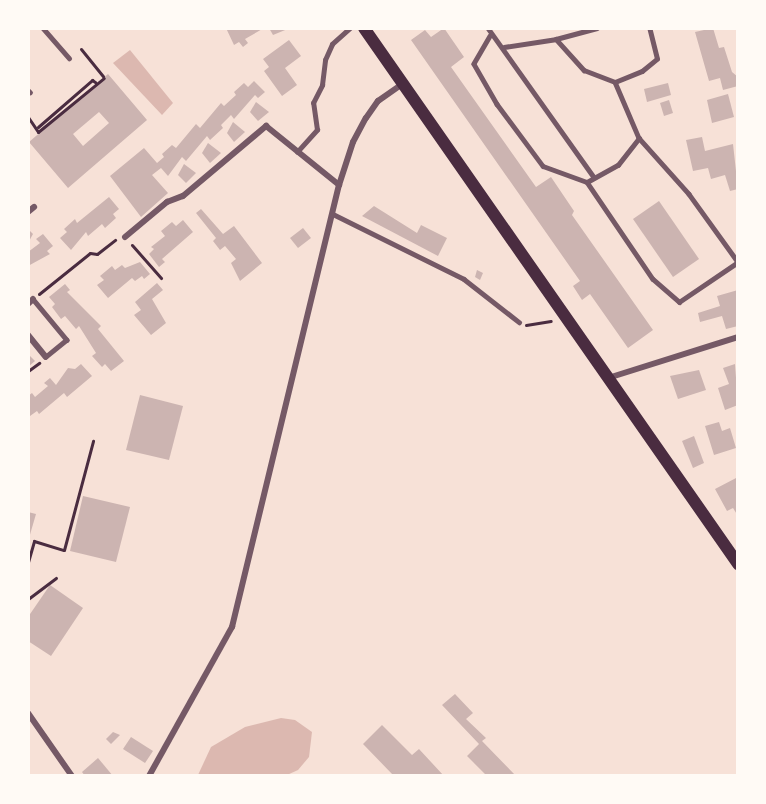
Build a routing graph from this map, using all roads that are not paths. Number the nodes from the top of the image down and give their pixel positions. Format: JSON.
{"nodes":[{"id":1,"x":43,"y":28,"type":"edge"},
{"id":2,"x":350,"y":28,"type":"edge"},
{"id":3,"x":364,"y":28,"type":"edge"},
{"id":4,"x":488,"y":28,"type":"edge"},
{"id":5,"x":597,"y":28,"type":"edge"},
{"id":6,"x":649,"y":28,"type":"edge"},
{"id":7,"x":490,"y":36,"type":"junction"},
{"id":8,"x":556,"y":39,"type":"junction"},
{"id":9,"x":504,"y":47,"type":"junction"},
{"id":10,"x":69,"y":58,"type":"dead end"},
{"id":11,"x":615,"y":82,"type":"junction"},
{"id":12,"x":402,"y":84,"type":"junction"},
{"id":13,"x":639,"y":138,"type":"junction"},
{"id":14,"x":297,"y":152,"type":"junction"},
{"id":15,"x":594,"y":177,"type":"junction"},
{"id":16,"x":586,"y":182,"type":"junction"},
{"id":17,"x":339,"y":185,"type":"junction"},
{"id":18,"x":333,"y":214,"type":"junction"},
{"id":19,"x":125,"y":237,"type":"road end"},
{"id":20,"x":738,"y":262,"type":"edge"},
{"id":21,"x":31,"y":301,"type":"edge"},
{"id":22,"x":519,"y":322,"type":"road end"},
{"id":23,"x":28,"y":335,"type":"edge"},
{"id":24,"x":738,"y":338,"type":"edge"},
{"id":25,"x":46,"y":357,"type":"joint"},
{"id":26,"x":607,"y":378,"type":"junction"},
{"id":27,"x":738,"y":564,"type":"edge"},
{"id":28,"x":28,"y":713,"type":"edge"},
{"id":29,"x":72,"y":776,"type":"edge"},
{"id":30,"x":149,"y":776,"type":"edge"}],
"edges":[{"from":1,"to":10,"type":"lane"},
{"from":2,"to":14,"type":"lane"},
{"from":3,"to":12,"type":"main road"},
{"from":4,"to":7,"type":"lane"},
{"from":5,"to":8,"type":"lane"},
{"from":6,"to":11,"type":"lane"},
{"from":7,"to":9,"type":"lane"},
{"from":7,"to":16,"type":"lane"},
{"from":8,"to":9,"type":"lane"},
{"from":8,"to":11,"type":"lane"},
{"from":9,"to":15,"type":"lane"},
{"from":11,"to":13,"type":"lane"},
{"from":12,"to":17,"type":"street"},
{"from":12,"to":26,"type":"main road"},
{"from":13,"to":15,"type":"lane"},
{"from":13,"to":20,"type":"lane"},
{"from":14,"to":17,"type":"street"},
{"from":14,"to":19,"type":"street"},
{"from":15,"to":16,"type":"lane"},
{"from":16,"to":20,"type":"lane"},
{"from":17,"to":18,"type":"street"},
{"from":18,"to":22,"type":"lane"},
{"from":18,"to":30,"type":"street"},
{"from":21,"to":25,"type":"lane"},
{"from":23,"to":25,"type":"street"},
{"from":24,"to":26,"type":"street"},
{"from":26,"to":27,"type":"main road"},
{"from":28,"to":29,"type":"street"}]}
